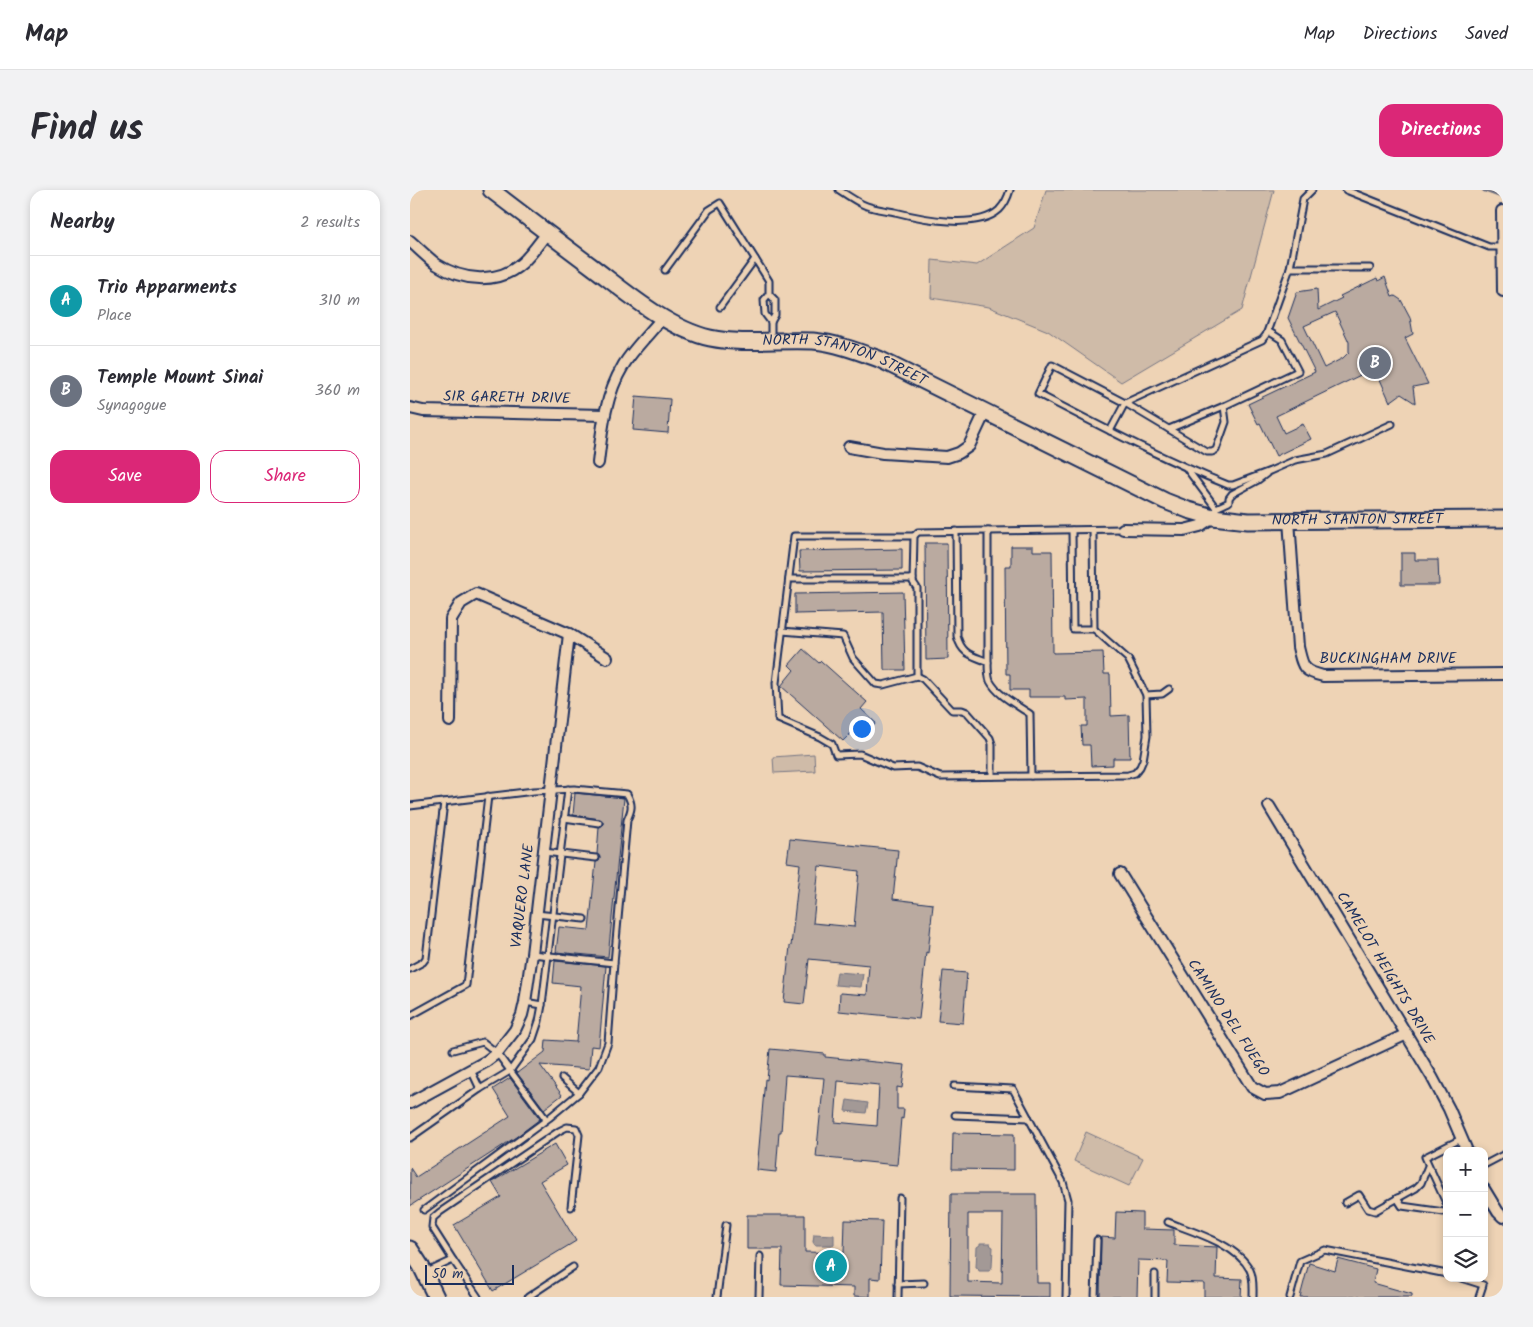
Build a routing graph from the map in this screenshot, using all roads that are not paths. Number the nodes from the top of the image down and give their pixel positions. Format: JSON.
{"nodes":[{"id":1,"x":491,"y":190,"type":"edge"},
{"id":2,"x":839,"y":190,"type":"edge"},
{"id":3,"x":1010,"y":190,"type":"edge"},
{"id":4,"x":1312,"y":190,"type":"edge"},
{"id":5,"x":1346,"y":190,"type":"edge"},
{"id":6,"x":1502,"y":211,"type":"edge"},
{"id":7,"x":547,"y":233,"type":"junction"},
{"id":8,"x":410,"y":241,"type":"edge"},
{"id":9,"x":1503,"y":247,"type":"edge"},
{"id":10,"x":755,"y":259,"type":"junction"},
{"id":11,"x":1290,"y":268,"type":"junction"},
{"id":12,"x":1370,"y":268,"type":"dead end"},
{"id":13,"x":665,"y":270,"type":"dead end"},
{"id":14,"x":1503,"y":291,"type":"edge"},
{"id":15,"x":770,"y":294,"type":"junction"},
{"id":16,"x":720,"y":307,"type":"dead end"},
{"id":17,"x":662,"y":317,"type":"junction"},
{"id":18,"x":771,"y":322,"type":"junction"},
{"id":19,"x":1268,"y":331,"type":"junction"},
{"id":20,"x":771,"y":341,"type":"junction"},
{"id":21,"x":1125,"y":404,"type":"junction"},
{"id":22,"x":1224,"y":406,"type":"junction"},
{"id":23,"x":410,"y":408,"type":"edge"},
{"id":24,"x":985,"y":412,"type":"junction"},
{"id":25,"x":604,"y":415,"type":"junction"},
{"id":26,"x":1392,"y":424,"type":"dead end"},
{"id":27,"x":1169,"y":429,"type":"junction"},
{"id":28,"x":1110,"y":431,"type":"junction"},
{"id":29,"x":849,"y":447,"type":"dead end"},
{"id":30,"x":598,"y":463,"type":"dead end"},
{"id":31,"x":1186,"y":468,"type":"junction"},
{"id":32,"x":1270,"y":471,"type":"junction"},
{"id":33,"x":1214,"y":513,"type":"junction"},
{"id":34,"x":1503,"y":519,"type":"edge"},
{"id":35,"x":1289,"y":520,"type":"junction"},
{"id":36,"x":1072,"y":530,"type":"junction"},
{"id":37,"x":1093,"y":530,"type":"junction"},
{"id":38,"x":1123,"y":530,"type":"joint"},
{"id":39,"x":956,"y":531,"type":"junction"},
{"id":40,"x":988,"y":531,"type":"junction"},
{"id":41,"x":914,"y":536,"type":"junction"},
{"id":42,"x":913,"y":579,"type":"junction"},
{"id":43,"x":788,"y":580,"type":"junction"},
{"id":44,"x":1094,"y":629,"type":"junction"},
{"id":45,"x":782,"y":631,"type":"junction"},
{"id":46,"x":569,"y":634,"type":"junction"},
{"id":47,"x":607,"y":658,"type":"dead end"},
{"id":48,"x":988,"y":662,"type":"junction"},
{"id":49,"x":1503,"y":674,"type":"edge"},
{"id":50,"x":917,"y":676,"type":"junction"},
{"id":51,"x":1170,"y":688,"type":"dead end"},
{"id":52,"x":1146,"y":695,"type":"junction"},
{"id":53,"x":450,"y":721,"type":"dead end"},
{"id":54,"x":992,"y":776,"type":"junction"},
{"id":55,"x":1031,"y":776,"type":"junction"},
{"id":56,"x":568,"y":789,"type":"junction"},
{"id":57,"x":551,"y":790,"type":"junction"},
{"id":58,"x":488,"y":796,"type":"junction"},
{"id":59,"x":444,"y":802,"type":"junction"},
{"id":60,"x":410,"y":806,"type":"edge"},
{"id":61,"x":1269,"y":806,"type":"dead end"},
{"id":62,"x":564,"y":818,"type":"junction"},
{"id":63,"x":599,"y":823,"type":"dead end"},
{"id":64,"x":544,"y":852,"type":"junction"},
{"id":65,"x":560,"y":854,"type":"junction"},
{"id":66,"x":596,"y":858,"type":"dead end"},
{"id":67,"x":1120,"y":874,"type":"dead end"},
{"id":68,"x":536,"y":914,"type":"junction"},
{"id":69,"x":552,"y":916,"type":"junction"},
{"id":70,"x":584,"y":919,"type":"dead end"},
{"id":71,"x":532,"y":954,"type":"junction"},
{"id":72,"x":547,"y":956,"type":"junction"},
{"id":73,"x":614,"y":963,"type":"junction"},
{"id":74,"x":410,"y":969,"type":"edge"},
{"id":75,"x":526,"y":1002,"type":"junction"},
{"id":76,"x":542,"y":1005,"type":"junction"},
{"id":77,"x":410,"y":1016,"type":"edge"},
{"id":78,"x":1407,"y":1034,"type":"junction"},
{"id":79,"x":453,"y":1050,"type":"dead end"},
{"id":80,"x":497,"y":1053,"type":"junction"},
{"id":81,"x":471,"y":1070,"type":"junction"},
{"id":82,"x":510,"y":1071,"type":"junction"},
{"id":83,"x":562,"y":1078,"type":"dead end"},
{"id":84,"x":954,"y":1086,"type":"dead end"},
{"id":85,"x":480,"y":1090,"type":"junction"},
{"id":86,"x":579,"y":1093,"type":"junction"},
{"id":87,"x":410,"y":1104,"type":"edge"},
{"id":88,"x":955,"y":1115,"type":"dead end"},
{"id":89,"x":1029,"y":1118,"type":"junction"},
{"id":90,"x":546,"y":1119,"type":"junction"},
{"id":91,"x":410,"y":1138,"type":"edge"},
{"id":92,"x":1462,"y":1139,"type":"junction"},
{"id":93,"x":1465,"y":1147,"type":"edge"},
{"id":94,"x":1503,"y":1155,"type":"edge"},
{"id":95,"x":1488,"y":1164,"type":"edge"},
{"id":96,"x":1428,"y":1166,"type":"junction"},
{"id":97,"x":1486,"y":1192,"type":"edge"},
{"id":98,"x":1443,"y":1197,"type":"edge"},
{"id":99,"x":900,"y":1198,"type":"dead end"},
{"id":100,"x":1397,"y":1198,"type":"junction"},
{"id":101,"x":1345,"y":1203,"type":"dead end"},
{"id":102,"x":571,"y":1207,"type":"dead end"},
{"id":103,"x":424,"y":1210,"type":"dead end"},
{"id":104,"x":1443,"y":1212,"type":"edge"},
{"id":105,"x":1503,"y":1217,"type":"edge"},
{"id":106,"x":1168,"y":1222,"type":"dead end"},
{"id":107,"x":726,"y":1225,"type":"dead end"},
{"id":108,"x":1097,"y":1240,"type":"dead end"},
{"id":109,"x":410,"y":1249,"type":"edge"},
{"id":110,"x":760,"y":1256,"type":"dead end"},
{"id":111,"x":453,"y":1260,"type":"junction"},
{"id":112,"x":573,"y":1267,"type":"dead end"},
{"id":113,"x":1443,"y":1273,"type":"edge"},
{"id":114,"x":424,"y":1274,"type":"junction"},
{"id":115,"x":1155,"y":1274,"type":"dead end"},
{"id":116,"x":1474,"y":1282,"type":"edge"},
{"id":117,"x":924,"y":1283,"type":"dead end"},
{"id":118,"x":898,"y":1284,"type":"junction"},
{"id":119,"x":436,"y":1297,"type":"edge"},
{"id":120,"x":478,"y":1297,"type":"edge"},
{"id":121,"x":528,"y":1297,"type":"edge"},
{"id":122,"x":717,"y":1297,"type":"edge"},
{"id":123,"x":759,"y":1297,"type":"edge"},
{"id":124,"x":898,"y":1297,"type":"edge"},
{"id":125,"x":1066,"y":1297,"type":"edge"},
{"id":126,"x":1095,"y":1297,"type":"edge"},
{"id":127,"x":1155,"y":1297,"type":"edge"},
{"id":128,"x":1253,"y":1297,"type":"edge"},
{"id":129,"x":1290,"y":1297,"type":"edge"},
{"id":130,"x":1479,"y":1297,"type":"edge"}],
"edges":[{"from":1,"to":7,"type":"street","name":"NORTH STANTON STREET"},
{"from":2,"to":3,"type":"lane"},
{"from":4,"to":11,"type":"lane"},
{"from":5,"to":9,"type":"lane"},
{"from":6,"to":9,"type":"street"},
{"from":7,"to":8,"type":"street"},
{"from":7,"to":17,"type":"street","name":"NORTH STANTON STREET"},
{"from":9,"to":14,"type":"street"},
{"from":10,"to":13,"type":"lane"},
{"from":10,"to":15,"type":"lane"},
{"from":10,"to":16,"type":"lane"},
{"from":11,"to":12,"type":"lane"},
{"from":11,"to":19,"type":"lane"},
{"from":15,"to":18,"type":"lane"},
{"from":15,"to":18,"type":"lane"},
{"from":17,"to":20,"type":"street","name":"NORTH STANTON STREET"},
{"from":17,"to":25,"type":"street"},
{"from":18,"to":20,"type":"lane"},
{"from":19,"to":21,"type":"lane"},
{"from":19,"to":22,"type":"lane"},
{"from":20,"to":24,"type":"street","name":"NORTH STANTON STREET"},
{"from":21,"to":27,"type":"lane"},
{"from":21,"to":28,"type":"lane"},
{"from":21,"to":28,"type":"lane"},
{"from":22,"to":27,"type":"lane"},
{"from":22,"to":27,"type":"lane"},
{"from":23,"to":25,"type":"street","name":"SIR GARETH DRIVE"},
{"from":24,"to":29,"type":"street"},
{"from":24,"to":33,"type":"street","name":"NORTH STANTON STREET"},
{"from":25,"to":30,"type":"street"},
{"from":26,"to":32,"type":"lane"},
{"from":28,"to":31,"type":"lane"},
{"from":31,"to":32,"type":"lane"},
{"from":31,"to":33,"type":"lane"},
{"from":32,"to":33,"type":"lane"},
{"from":33,"to":35,"type":"street","name":"NORTH STANTON STREET"},
{"from":33,"to":38,"type":"street"},
{"from":34,"to":35,"type":"street","name":"NORTH STANTON STREET"},
{"from":35,"to":49,"type":"street","name":"BUCKINGHAM DRIVE"},
{"from":36,"to":37,"type":"lane"},
{"from":36,"to":40,"type":"lane"},
{"from":36,"to":44,"type":"lane"},
{"from":37,"to":38,"type":"lane"},
{"from":37,"to":44,"type":"lane"},
{"from":39,"to":40,"type":"lane"},
{"from":39,"to":41,"type":"lane"},
{"from":39,"to":48,"type":"lane"},
{"from":40,"to":48,"type":"lane"},
{"from":41,"to":42,"type":"lane"},
{"from":41,"to":43,"type":"lane"},
{"from":42,"to":43,"type":"lane"},
{"from":42,"to":50,"type":"lane"},
{"from":43,"to":45,"type":"lane"},
{"from":44,"to":52,"type":"lane"},
{"from":45,"to":50,"type":"lane"},
{"from":45,"to":54,"type":"lane"},
{"from":46,"to":47,"type":"street"},
{"from":46,"to":53,"type":"street"},
{"from":46,"to":57,"type":"street","name":"VAQUERO LANE"},
{"from":48,"to":55,"type":"lane"},
{"from":50,"to":54,"type":"lane"},
{"from":51,"to":52,"type":"lane"},
{"from":52,"to":55,"type":"lane"},
{"from":54,"to":55,"type":"lane"},
{"from":56,"to":57,"type":"lane"},
{"from":56,"to":62,"type":"lane"},
{"from":56,"to":73,"type":"lane"},
{"from":57,"to":58,"type":"lane"},
{"from":57,"to":64,"type":"street","name":"VAQUERO LANE"},
{"from":58,"to":59,"type":"lane"},
{"from":58,"to":77,"type":"lane"},
{"from":59,"to":60,"type":"lane"},
{"from":59,"to":74,"type":"lane"},
{"from":61,"to":78,"type":"street","name":"CAMELOT HEIGHTS DRIVE"},
{"from":62,"to":63,"type":"lane"},
{"from":62,"to":65,"type":"lane"},
{"from":64,"to":65,"type":"lane"},
{"from":64,"to":68,"type":"street","name":"VAQUERO LANE"},
{"from":65,"to":66,"type":"lane"},
{"from":65,"to":69,"type":"lane"},
{"from":67,"to":78,"type":"street","name":"CAMINO DEL FUEGO"},
{"from":68,"to":69,"type":"lane"},
{"from":68,"to":71,"type":"street","name":"VAQUERO LANE"},
{"from":69,"to":70,"type":"lane"},
{"from":69,"to":72,"type":"lane"},
{"from":71,"to":72,"type":"lane"},
{"from":71,"to":75,"type":"street","name":"VAQUERO LANE"},
{"from":72,"to":73,"type":"lane"},
{"from":72,"to":76,"type":"lane"},
{"from":73,"to":86,"type":"lane"},
{"from":75,"to":76,"type":"lane"},
{"from":75,"to":80,"type":"street","name":"VAQUERO LANE"},
{"from":76,"to":82,"type":"lane"},
{"from":78,"to":92,"type":"street","name":"CAMELOT HEIGHTS DRIVE"},
{"from":79,"to":80,"type":"lane"},
{"from":80,"to":81,"type":"street","name":"VAQUERO LANE"},
{"from":80,"to":82,"type":"lane"},
{"from":81,"to":85,"type":"lane"},
{"from":81,"to":87,"type":"street","name":"VAQUERO LANE"},
{"from":82,"to":85,"type":"lane"},
{"from":82,"to":90,"type":"lane"},
{"from":83,"to":86,"type":"lane"},
{"from":84,"to":89,"type":"lane"},
{"from":85,"to":91,"type":"lane"},
{"from":86,"to":90,"type":"lane"},
{"from":88,"to":89,"type":"lane"},
{"from":89,"to":125,"type":"lane"},
{"from":90,"to":103,"type":"lane"},
{"from":92,"to":93,"type":"street","name":"CAMELOT HEIGHTS DRIVE"},
{"from":92,"to":96,"type":"lane"},
{"from":94,"to":95,"type":"lane"},
{"from":96,"to":98,"type":"lane"},
{"from":96,"to":100,"type":"lane"},
{"from":97,"to":105,"type":"street"},
{"from":99,"to":118,"type":"lane"},
{"from":100,"to":101,"type":"lane"},
{"from":100,"to":104,"type":"lane"},
{"from":102,"to":111,"type":"lane"},
{"from":106,"to":128,"type":"lane"},
{"from":107,"to":122,"type":"lane"},
{"from":108,"to":126,"type":"lane"},
{"from":109,"to":114,"type":"street"},
{"from":110,"to":123,"type":"lane"},
{"from":111,"to":114,"type":"lane"},
{"from":111,"to":120,"type":"lane"},
{"from":112,"to":121,"type":"lane"},
{"from":113,"to":129,"type":"lane"},
{"from":114,"to":119,"type":"street"},
{"from":115,"to":127,"type":"lane"},
{"from":116,"to":130,"type":"lane"},
{"from":117,"to":118,"type":"lane"},
{"from":118,"to":124,"type":"lane"}]}
